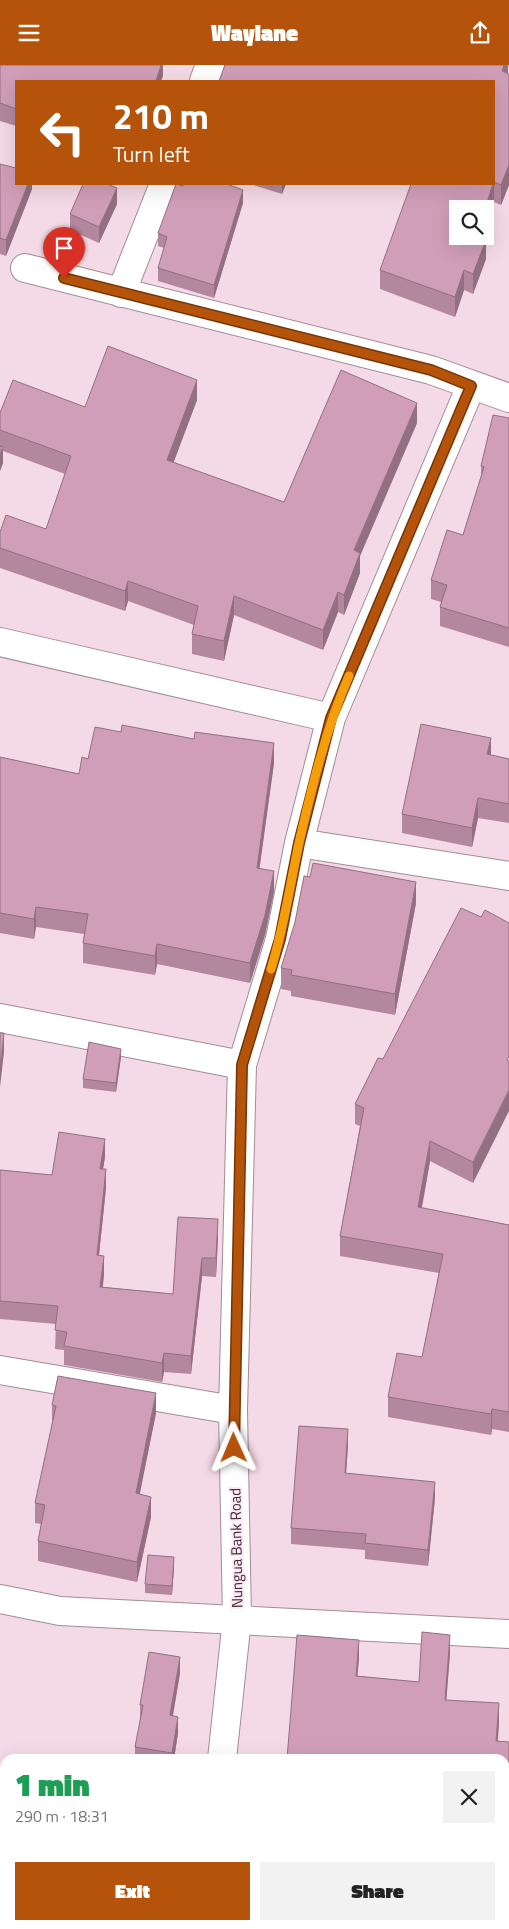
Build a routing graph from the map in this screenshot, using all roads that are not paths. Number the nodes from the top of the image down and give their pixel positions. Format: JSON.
{"nodes":[{"id":1,"x":210,"y":65,"type":"edge"},
{"id":2,"x":204,"y":80,"type":"edge"},
{"id":3,"x":164,"y":185,"type":"edge"},
{"id":4,"x":25,"y":267,"type":"dead end"},
{"id":5,"x":121,"y":293,"type":"junction"},
{"id":6,"x":471,"y":386,"type":"junction"},
{"id":7,"x":509,"y":398,"type":"edge"},
{"id":8,"x":0,"y":641,"type":"edge"},
{"id":9,"x":331,"y":718,"type":"junction"},
{"id":10,"x":299,"y":843,"type":"junction"},
{"id":11,"x":509,"y":876,"type":"edge"},
{"id":12,"x":0,"y":1018,"type":"edge"},
{"id":13,"x":242,"y":1065,"type":"junction"},
{"id":14,"x":0,"y":1370,"type":"edge"},
{"id":15,"x":234,"y":1410,"type":"junction"},
{"id":16,"x":0,"y":1599,"type":"edge"},
{"id":17,"x":237,"y":1619,"type":"junction"},
{"id":18,"x":509,"y":1634,"type":"edge"},
{"id":19,"x":223,"y":1754,"type":"edge"}],
"edges":[{"from":1,"to":2,"type":"street"},
{"from":3,"to":5,"type":"street"},
{"from":4,"to":5,"type":"street"},
{"from":5,"to":6,"type":"street"},
{"from":6,"to":7,"type":"street"},
{"from":6,"to":9,"type":"street","name":"Nungua Bank Road"},
{"from":8,"to":9,"type":"street"},
{"from":9,"to":10,"type":"street","name":"Nungua Bank Road"},
{"from":10,"to":11,"type":"street"},
{"from":10,"to":13,"type":"street","name":"Nungua Bank Road"},
{"from":12,"to":13,"type":"street"},
{"from":13,"to":15,"type":"street","name":"Nungua Bank Road"},
{"from":14,"to":15,"type":"street"},
{"from":15,"to":17,"type":"street","name":"Nungua Bank Road"},
{"from":16,"to":17,"type":"street"},
{"from":17,"to":18,"type":"street"},
{"from":17,"to":19,"type":"street","name":"Nungua Bank Road"}]}
